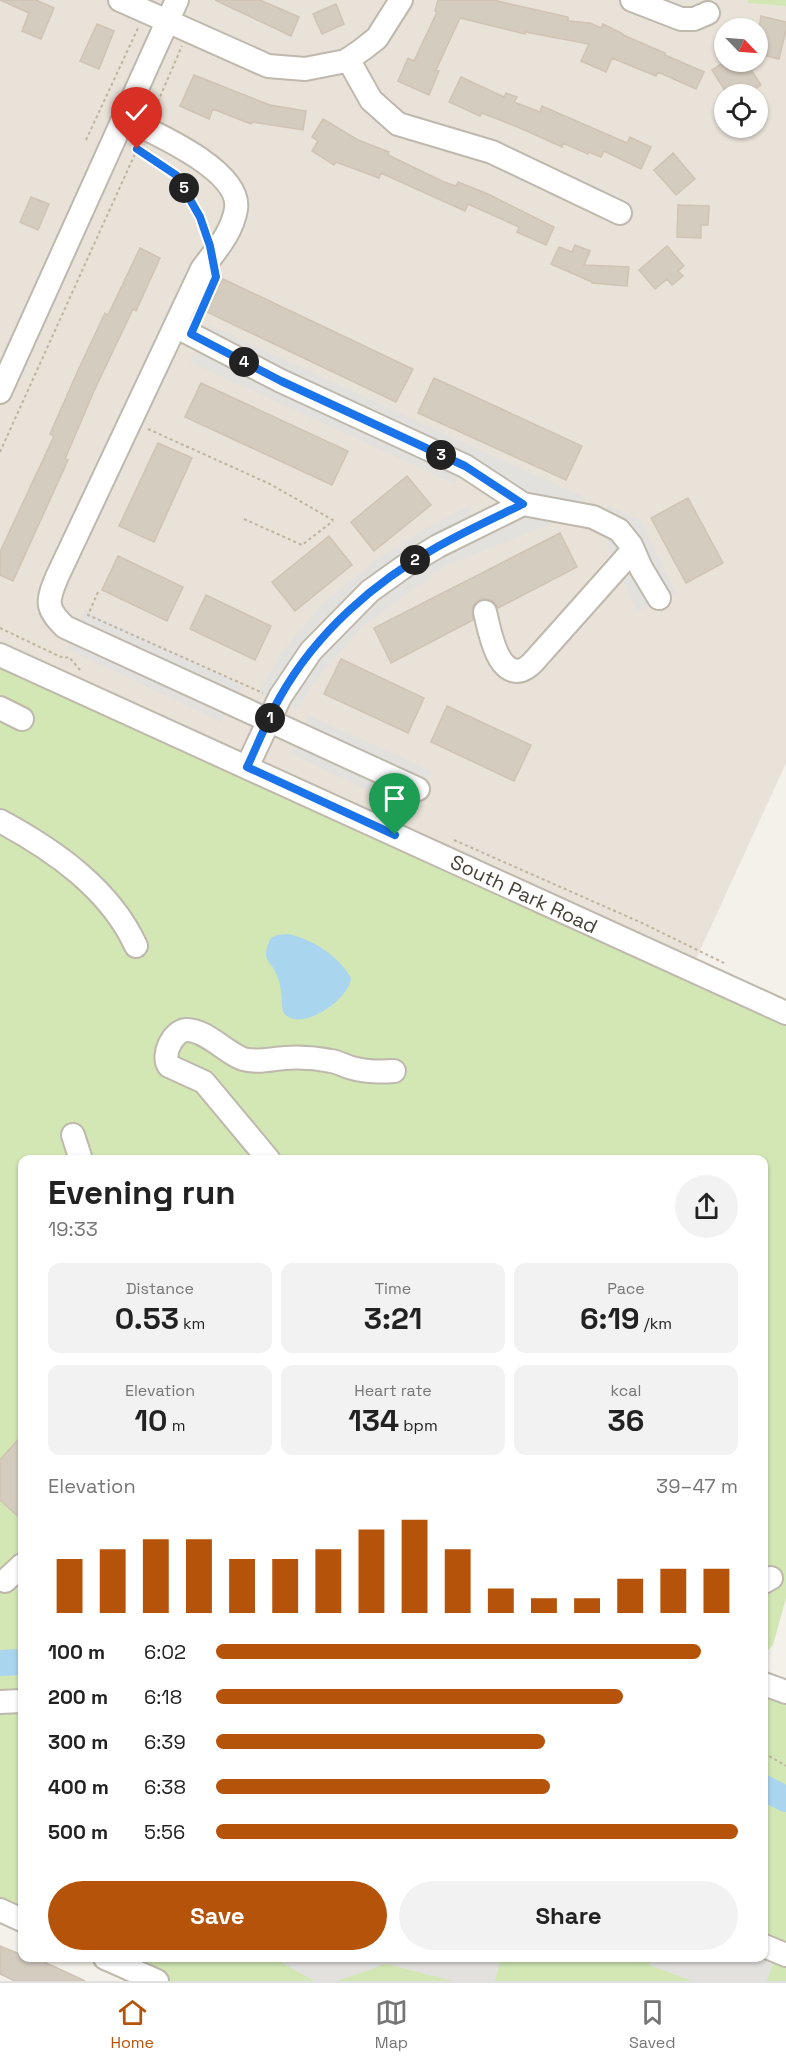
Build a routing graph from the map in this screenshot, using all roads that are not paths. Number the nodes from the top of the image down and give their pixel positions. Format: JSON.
{"nodes":[{"id":1,"x":120,"y":0,"type":"edge"},
{"id":2,"x":177,"y":0,"type":"edge"},
{"id":3,"x":401,"y":0,"type":"edge"},
{"id":4,"x":632,"y":0,"type":"edge"},
{"id":5,"x":708,"y":13,"type":"dead end"},
{"id":6,"x":167,"y":22,"type":"junction"},
{"id":7,"x":348,"y":59,"type":"junction"},
{"id":8,"x":124,"y":118,"type":"junction"},
{"id":9,"x":620,"y":213,"type":"dead end"},
{"id":10,"x":175,"y":326,"type":"junction"},
{"id":11,"x":0,"y":392,"type":"edge"},
{"id":12,"x":523,"y":504,"type":"junction"},
{"id":13,"x":633,"y":550,"type":"junction"},
{"id":14,"x":659,"y":598,"type":"dead end"},
{"id":15,"x":485,"y":612,"type":"dead end"},
{"id":16,"x":0,"y":655,"type":"edge"},
{"id":17,"x":0,"y":708,"type":"edge"},
{"id":18,"x":22,"y":719,"type":"dead end"},
{"id":19,"x":268,"y":721,"type":"junction"},
{"id":20,"x":247,"y":767,"type":"junction"},
{"id":21,"x":418,"y":789,"type":"dead end"},
{"id":22,"x":0,"y":821,"type":"edge"},
{"id":23,"x":136,"y":946,"type":"dead end"},
{"id":24,"x":786,"y":1014,"type":"edge"},
{"id":25,"x":393,"y":1071,"type":"dead end"},
{"id":26,"x":73,"y":1135,"type":"dead end"},
{"id":27,"x":79,"y":1155,"type":"edge"},
{"id":28,"x":265,"y":1155,"type":"edge"},
{"id":29,"x":768,"y":1685,"type":"edge"},
{"id":30,"x":786,"y":1692,"type":"edge"},
{"id":31,"x":18,"y":1701,"type":"edge"},
{"id":32,"x":0,"y":1702,"type":"edge"},
{"id":33,"x":0,"y":1910,"type":"edge"},
{"id":34,"x":18,"y":1918,"type":"edge"},
{"id":35,"x":768,"y":1947,"type":"edge"},
{"id":36,"x":786,"y":1954,"type":"edge"},
{"id":37,"x":114,"y":1962,"type":"edge"},
{"id":38,"x":157,"y":1981,"type":"edge"}],
"edges":[{"from":1,"to":6,"type":"street"},
{"from":2,"to":6,"type":"street"},
{"from":3,"to":7,"type":"street"},
{"from":4,"to":5,"type":"street"},
{"from":6,"to":7,"type":"street"},
{"from":6,"to":8,"type":"street"},
{"from":7,"to":9,"type":"street"},
{"from":8,"to":10,"type":"street"},
{"from":8,"to":11,"type":"street"},
{"from":10,"to":12,"type":"street"},
{"from":10,"to":19,"type":"street"},
{"from":12,"to":13,"type":"street"},
{"from":12,"to":19,"type":"street"},
{"from":13,"to":14,"type":"street"},
{"from":13,"to":15,"type":"street"},
{"from":16,"to":20,"type":"street","name":"South Park Road"},
{"from":17,"to":18,"type":"street"},
{"from":19,"to":20,"type":"street"},
{"from":19,"to":21,"type":"street"},
{"from":20,"to":24,"type":"street","name":"South Park Road"},
{"from":22,"to":23,"type":"street"},
{"from":25,"to":28,"type":"street"},
{"from":26,"to":27,"type":"street"},
{"from":29,"to":30,"type":"street"},
{"from":31,"to":32,"type":"street"},
{"from":33,"to":34,"type":"street"},
{"from":35,"to":36,"type":"street"},
{"from":37,"to":38,"type":"street"}]}
